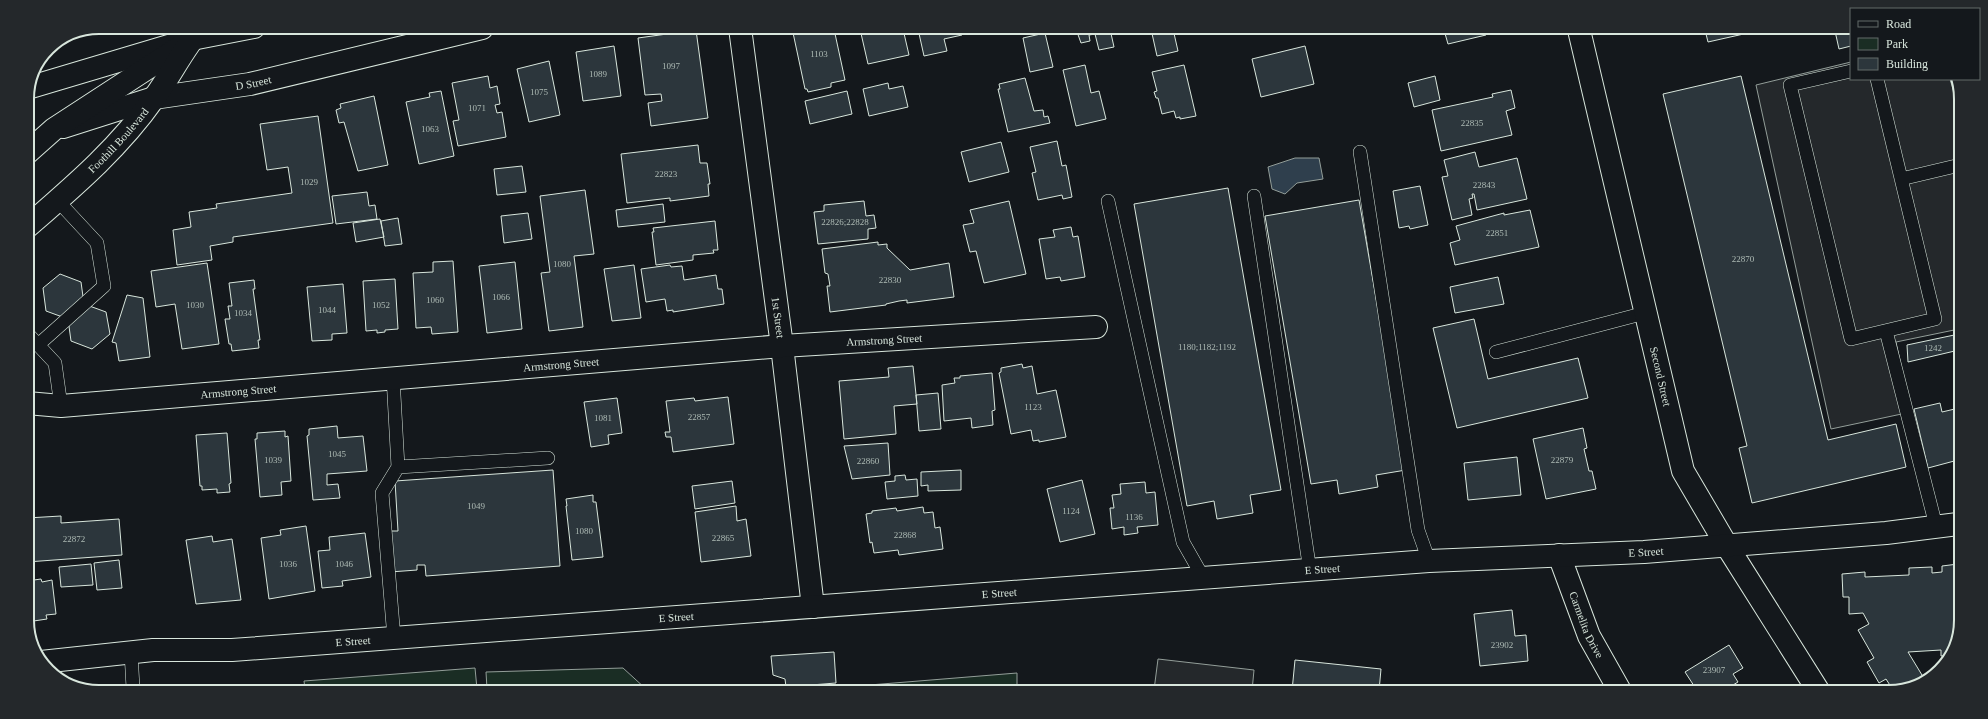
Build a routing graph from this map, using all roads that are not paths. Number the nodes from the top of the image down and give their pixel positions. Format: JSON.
{"nodes":[{"id":1,"x":194,"y":34,"type":"edge"},
{"id":2,"x":196,"y":34,"type":"edge"},
{"id":3,"x":196,"y":34,"type":"edge"},
{"id":4,"x":457,"y":34,"type":"edge"},
{"id":5,"x":741,"y":34,"type":"edge"},
{"id":6,"x":1580,"y":34,"type":"edge"},
{"id":7,"x":1850,"y":71,"type":"edge"},
{"id":8,"x":1877,"y":80,"type":"edge"},
{"id":9,"x":35,"y":86,"type":"edge"},
{"id":10,"x":154,"y":98,"type":"junction"},
{"id":11,"x":54,"y":129,"type":"junction"},
{"id":12,"x":34,"y":139,"type":"edge"},
{"id":13,"x":34,"y":147,"type":"edge"},
{"id":14,"x":1360,"y":152,"type":"dead end"},
{"id":15,"x":1954,"y":166,"type":"edge"},
{"id":16,"x":1901,"y":179,"type":"junction"},
{"id":17,"x":1254,"y":196,"type":"dead end"},
{"id":18,"x":58,"y":200,"type":"junction"},
{"id":19,"x":1108,"y":200,"type":"dead end"},
{"id":20,"x":34,"y":221,"type":"edge"},
{"id":21,"x":1646,"y":313,"type":"junction"},
{"id":22,"x":1096,"y":327,"type":"dead end"},
{"id":23,"x":1886,"y":331,"type":"junction"},
{"id":24,"x":34,"y":341,"type":"edge"},
{"id":25,"x":38,"y":345,"type":"junction"},
{"id":26,"x":782,"y":346,"type":"junction"},
{"id":27,"x":1496,"y":352,"type":"dead end"},
{"id":28,"x":393,"y":377,"type":"junction"},
{"id":29,"x":34,"y":404,"type":"edge"},
{"id":30,"x":61,"y":406,"type":"junction"},
{"id":31,"x":548,"y":458,"type":"dead end"},
{"id":32,"x":398,"y":467,"type":"junction"},
{"id":33,"x":1954,"y":524,"type":"edge"},
{"id":34,"x":1936,"y":526,"type":"junction"},
{"id":35,"x":1727,"y":546,"type":"junction"},
{"id":36,"x":1560,"y":554,"type":"junction"},
{"id":37,"x":1430,"y":561,"type":"junction"},
{"id":38,"x":1310,"y":571,"type":"junction"},
{"id":39,"x":1204,"y":579,"type":"junction"},
{"id":40,"x":813,"y":607,"type":"junction"},
{"id":41,"x":394,"y":638,"type":"junction"},
{"id":42,"x":131,"y":652,"type":"junction"},
{"id":43,"x":48,"y":661,"type":"edge"},
{"id":44,"x":133,"y":685,"type":"edge"},
{"id":45,"x":1617,"y":685,"type":"edge"},
{"id":46,"x":1815,"y":685,"type":"edge"}],
"edges":[{"from":1,"to":9,"type":"street"},
{"from":2,"to":10,"type":"street","name":"Foothill Boulevard"},
{"from":3,"to":11,"type":"street"},
{"from":4,"to":10,"type":"street","name":"D Street"},
{"from":5,"to":26,"type":"street","name":"1st Street"},
{"from":6,"to":21,"type":"street","name":"Second Street"},
{"from":7,"to":23,"type":"lane"},
{"from":8,"to":16,"type":"lane"},
{"from":10,"to":11,"type":"street","name":"D Street"},
{"from":10,"to":18,"type":"street","name":"Foothill Boulevard"},
{"from":11,"to":12,"type":"street","name":"D Street"},
{"from":11,"to":13,"type":"street"},
{"from":14,"to":37,"type":"lane"},
{"from":15,"to":16,"type":"lane"},
{"from":16,"to":23,"type":"lane"},
{"from":17,"to":38,"type":"lane"},
{"from":18,"to":20,"type":"street","name":"Foothill Boulevard"},
{"from":18,"to":25,"type":"lane"},
{"from":19,"to":39,"type":"lane"},
{"from":21,"to":27,"type":"lane"},
{"from":21,"to":35,"type":"street","name":"Second Street"},
{"from":22,"to":26,"type":"street","name":"Armstrong Street"},
{"from":23,"to":34,"type":"lane"},
{"from":24,"to":25,"type":"lane"},
{"from":25,"to":30,"type":"lane"},
{"from":26,"to":28,"type":"street","name":"Armstrong Street"},
{"from":26,"to":40,"type":"street","name":"1st Street"},
{"from":28,"to":30,"type":"street","name":"Armstrong Street"},
{"from":28,"to":32,"type":"lane"},
{"from":29,"to":30,"type":"street","name":"Armstrong Street"},
{"from":31,"to":32,"type":"lane"},
{"from":32,"to":41,"type":"lane"},
{"from":33,"to":34,"type":"street","name":"E Street"},
{"from":34,"to":35,"type":"street","name":"E Street"},
{"from":35,"to":36,"type":"street","name":"E Street"},
{"from":35,"to":46,"type":"street","name":"Second Street"},
{"from":36,"to":37,"type":"street","name":"E Street"},
{"from":36,"to":45,"type":"street","name":"Carmelita Drive"},
{"from":37,"to":38,"type":"street","name":"E Street"},
{"from":38,"to":39,"type":"street","name":"E Street"},
{"from":39,"to":40,"type":"street","name":"E Street"},
{"from":40,"to":41,"type":"street","name":"E Street"},
{"from":41,"to":42,"type":"street","name":"E Street"},
{"from":42,"to":43,"type":"street","name":"E Street"},
{"from":42,"to":44,"type":"lane"}]}
